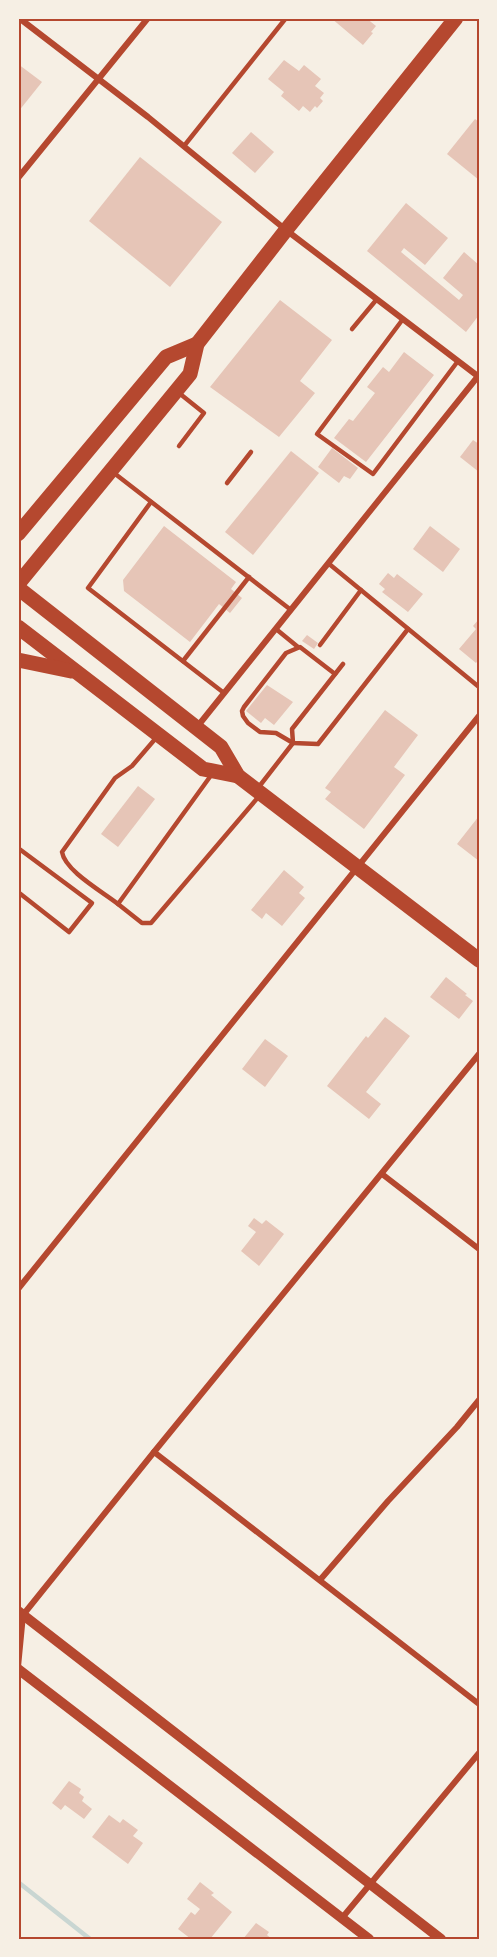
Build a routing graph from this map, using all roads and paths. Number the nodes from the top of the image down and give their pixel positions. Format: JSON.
{"nodes":[{"id":1,"x":19,"y":18,"type":"edge"},
{"id":2,"x":148,"y":18,"type":"edge"},
{"id":3,"x":286,"y":18,"type":"edge"},
{"id":4,"x":456,"y":18,"type":"edge"},
{"id":5,"x":99,"y":79,"type":"junction"},
{"id":6,"x":184,"y":146,"type":"junction"},
{"id":7,"x":18,"y":178,"type":"edge"},
{"id":8,"x":286,"y":230,"type":"junction"},
{"id":9,"x":377,"y":299,"type":"junction"},
{"id":10,"x":403,"y":319,"type":"junction"},
{"id":11,"x":352,"y":330,"type":"dead end"},
{"id":12,"x":197,"y":344,"type":"junction"},
{"id":13,"x":458,"y":361,"type":"junction"},
{"id":14,"x":479,"y":376,"type":"edge"},
{"id":15,"x":177,"y":391,"type":"junction"},
{"id":16,"x":179,"y":446,"type":"dead end"},
{"id":17,"x":252,"y":452,"type":"dead end"},
{"id":18,"x":112,"y":471,"type":"junction"},
{"id":19,"x":227,"y":483,"type":"dead end"},
{"id":20,"x":151,"y":502,"type":"junction"},
{"id":21,"x":18,"y":534,"type":"edge"},
{"id":22,"x":328,"y":563,"type":"junction"},
{"id":23,"x":249,"y":577,"type":"junction"},
{"id":24,"x":18,"y":586,"type":"edge"},
{"id":25,"x":361,"y":590,"type":"junction"},
{"id":26,"x":291,"y":610,"type":"junction"},
{"id":27,"x":18,"y":627,"type":"edge"},
{"id":28,"x":276,"y":629,"type":"junction"},
{"id":29,"x":408,"y":629,"type":"junction"},
{"id":30,"x":320,"y":645,"type":"dead end"},
{"id":31,"x":298,"y":647,"type":"junction"},
{"id":32,"x":18,"y":660,"type":"edge"},
{"id":33,"x":183,"y":661,"type":"junction"},
{"id":34,"x":343,"y":664,"type":"dead end"},
{"id":35,"x":76,"y":672,"type":"junction"},
{"id":36,"x":335,"y":674,"type":"junction"},
{"id":37,"x":479,"y":687,"type":"edge"},
{"id":38,"x":224,"y":693,"type":"junction"},
{"id":39,"x":479,"y":716,"type":"edge"},
{"id":40,"x":197,"y":728,"type":"junction"},
{"id":41,"x":158,"y":735,"type":"junction"},
{"id":42,"x":293,"y":743,"type":"junction"},
{"id":43,"x":214,"y":771,"type":"junction"},
{"id":44,"x":238,"y":776,"type":"junction"},
{"id":45,"x":259,"y":792,"type":"junction"},
{"id":46,"x":18,"y":848,"type":"edge"},
{"id":47,"x":358,"y":867,"type":"junction"},
{"id":48,"x":18,"y":892,"type":"edge"},
{"id":49,"x":118,"y":904,"type":"junction"},
{"id":50,"x":479,"y":960,"type":"edge"},
{"id":51,"x":479,"y":1054,"type":"edge"},
{"id":52,"x":382,"y":1174,"type":"junction"},
{"id":53,"x":479,"y":1249,"type":"edge"},
{"id":54,"x":18,"y":1289,"type":"edge"},
{"id":55,"x":479,"y":1400,"type":"edge"},
{"id":56,"x":154,"y":1452,"type":"junction"},
{"id":57,"x":320,"y":1580,"type":"junction"},
{"id":58,"x":21,"y":1613,"type":"edge"},
{"id":59,"x":18,"y":1668,"type":"edge"},
{"id":60,"x":479,"y":1704,"type":"edge"},
{"id":61,"x":479,"y":1753,"type":"edge"},
{"id":62,"x":370,"y":1884,"type":"junction"},
{"id":63,"x":342,"y":1918,"type":"junction"},
{"id":64,"x":369,"y":1939,"type":"edge"},
{"id":65,"x":441,"y":1939,"type":"edge"}],
"edges":[{"from":1,"to":5,"type":"street"},
{"from":2,"to":5,"type":"street"},
{"from":3,"to":6,"type":"lane"},
{"from":4,"to":8,"type":"highway"},
{"from":5,"to":6,"type":"street"},
{"from":5,"to":7,"type":"street"},
{"from":6,"to":8,"type":"street"},
{"from":8,"to":9,"type":"street"},
{"from":8,"to":12,"type":"highway"},
{"from":9,"to":10,"type":"street"},
{"from":9,"to":11,"type":"lane"},
{"from":10,"to":13,"type":"street"},
{"from":10,"to":13,"type":"lane"},
{"from":12,"to":15,"type":"highway"},
{"from":12,"to":21,"type":"highway"},
{"from":13,"to":14,"type":"street"},
{"from":14,"to":22,"type":"street"},
{"from":15,"to":16,"type":"lane"},
{"from":15,"to":18,"type":"highway"},
{"from":17,"to":19,"type":"lane"},
{"from":18,"to":20,"type":"lane"},
{"from":18,"to":24,"type":"highway"},
{"from":20,"to":23,"type":"lane"},
{"from":20,"to":33,"type":"lane"},
{"from":22,"to":25,"type":"lane"},
{"from":22,"to":26,"type":"street"},
{"from":23,"to":26,"type":"lane"},
{"from":23,"to":33,"type":"lane"},
{"from":24,"to":40,"type":"highway"},
{"from":25,"to":29,"type":"lane"},
{"from":25,"to":30,"type":"lane"},
{"from":26,"to":28,"type":"street"},
{"from":27,"to":35,"type":"highway"},
{"from":28,"to":31,"type":"lane"},
{"from":28,"to":38,"type":"street"},
{"from":29,"to":37,"type":"lane"},
{"from":29,"to":42,"type":"lane"},
{"from":31,"to":36,"type":"lane"},
{"from":31,"to":42,"type":"lane"},
{"from":32,"to":35,"type":"highway"},
{"from":33,"to":38,"type":"lane"},
{"from":34,"to":36,"type":"lane"},
{"from":35,"to":41,"type":"highway"},
{"from":36,"to":42,"type":"lane"},
{"from":38,"to":40,"type":"street"},
{"from":39,"to":47,"type":"street"},
{"from":40,"to":44,"type":"highway"},
{"from":41,"to":43,"type":"highway"},
{"from":41,"to":49,"type":"lane"},
{"from":42,"to":45,"type":"lane"},
{"from":43,"to":44,"type":"highway"},
{"from":43,"to":49,"type":"lane"},
{"from":44,"to":45,"type":"highway"},
{"from":45,"to":47,"type":"highway"},
{"from":45,"to":49,"type":"lane"},
{"from":46,"to":48,"type":"lane"},
{"from":47,"to":50,"type":"highway"},
{"from":47,"to":54,"type":"street"},
{"from":51,"to":52,"type":"street"},
{"from":52,"to":53,"type":"street"},
{"from":52,"to":56,"type":"street"},
{"from":55,"to":57,"type":"street"},
{"from":56,"to":57,"type":"street"},
{"from":56,"to":58,"type":"street"},
{"from":57,"to":60,"type":"street"},
{"from":58,"to":59,"type":"street"},
{"from":58,"to":62,"type":"street"},
{"from":59,"to":63,"type":"street"},
{"from":61,"to":62,"type":"street"},
{"from":62,"to":63,"type":"street"},
{"from":62,"to":65,"type":"street"},
{"from":63,"to":64,"type":"street"}]}
